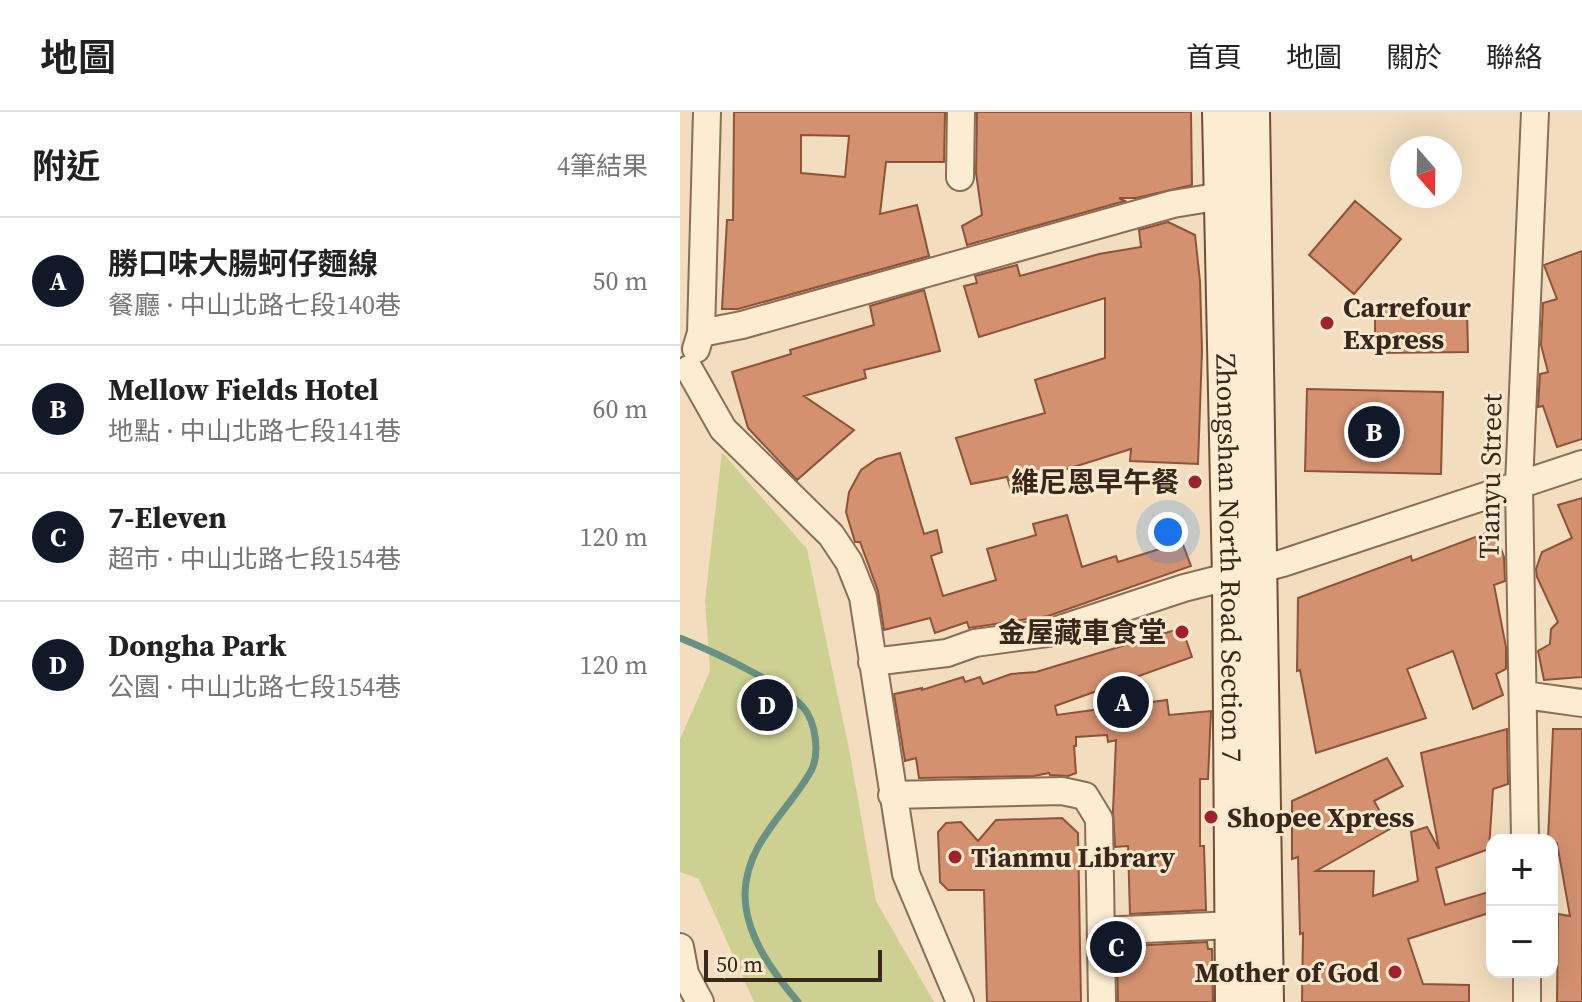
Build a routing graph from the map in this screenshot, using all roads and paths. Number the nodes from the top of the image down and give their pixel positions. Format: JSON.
{"nodes":[{"id":1,"x":707,"y":112,"type":"edge"},
{"id":2,"x":961,"y":112,"type":"edge"},
{"id":3,"x":1221,"y":112,"type":"edge"},
{"id":4,"x":1251,"y":112,"type":"edge"},
{"id":5,"x":1535,"y":112,"type":"edge"},
{"id":6,"x":960,"y":177,"type":"dead end"},
{"id":7,"x":1222,"y":196,"type":"junction"},
{"id":8,"x":701,"y":333,"type":"junction"},
{"id":9,"x":685,"y":379,"type":"edge"},
{"id":10,"x":1582,"y":464,"type":"edge"},
{"id":11,"x":1519,"y":485,"type":"junction"},
{"id":12,"x":1245,"y":574,"type":"junction"},
{"id":13,"x":872,"y":662,"type":"junction"},
{"id":14,"x":1524,"y":695,"type":"junction"},
{"id":15,"x":1582,"y":703,"type":"edge"},
{"id":16,"x":892,"y":795,"type":"junction"},
{"id":17,"x":1525,"y":834,"type":"edge"},
{"id":18,"x":1233,"y":925,"type":"junction"},
{"id":19,"x":1101,"y":931,"type":"junction"},
{"id":20,"x":680,"y":947,"type":"edge"},
{"id":21,"x":683,"y":976,"type":"edge"},
{"id":22,"x":1527,"y":978,"type":"edge"},
{"id":23,"x":700,"y":1002,"type":"edge"},
{"id":24,"x":960,"y":1002,"type":"edge"},
{"id":25,"x":1102,"y":1002,"type":"edge"},
{"id":26,"x":1234,"y":1002,"type":"edge"},
{"id":27,"x":1265,"y":1002,"type":"edge"},
{"id":28,"x":1527,"y":1002,"type":"edge"}],
"edges":[{"from":1,"to":8,"type":"street"},
{"from":2,"to":6,"type":"street"},
{"from":3,"to":7,"type":"main road","name":"Zhongshan North Road Section 7"},
{"from":4,"to":12,"type":"main road","name":"Zhongshan North Road Section 7"},
{"from":5,"to":11,"type":"street","name":"Tianyu Street"},
{"from":7,"to":8,"type":"street"},
{"from":7,"to":12,"type":"main road","name":"Zhongshan North Road Section 7"},
{"from":8,"to":9,"type":"street"},
{"from":9,"to":13,"type":"street"},
{"from":10,"to":11,"type":"street"},
{"from":11,"to":12,"type":"street"},
{"from":11,"to":14,"type":"street","name":"Tianyu Street"},
{"from":12,"to":13,"type":"street"},
{"from":12,"to":18,"type":"main road","name":"Zhongshan North Road Section 7"},
{"from":12,"to":27,"type":"main road","name":"Zhongshan North Road Section 7"},
{"from":13,"to":16,"type":"street"},
{"from":14,"to":15,"type":"street"},
{"from":14,"to":17,"type":"street","name":"Tianyu Street"},
{"from":16,"to":19,"type":"street"},
{"from":16,"to":24,"type":"street"},
{"from":18,"to":19,"type":"street"},
{"from":18,"to":26,"type":"main road","name":"Zhongshan North Road Section 7"},
{"from":19,"to":25,"type":"street"},
{"from":20,"to":21,"type":"street"},
{"from":21,"to":23,"type":"street"},
{"from":22,"to":28,"type":"street"}]}
